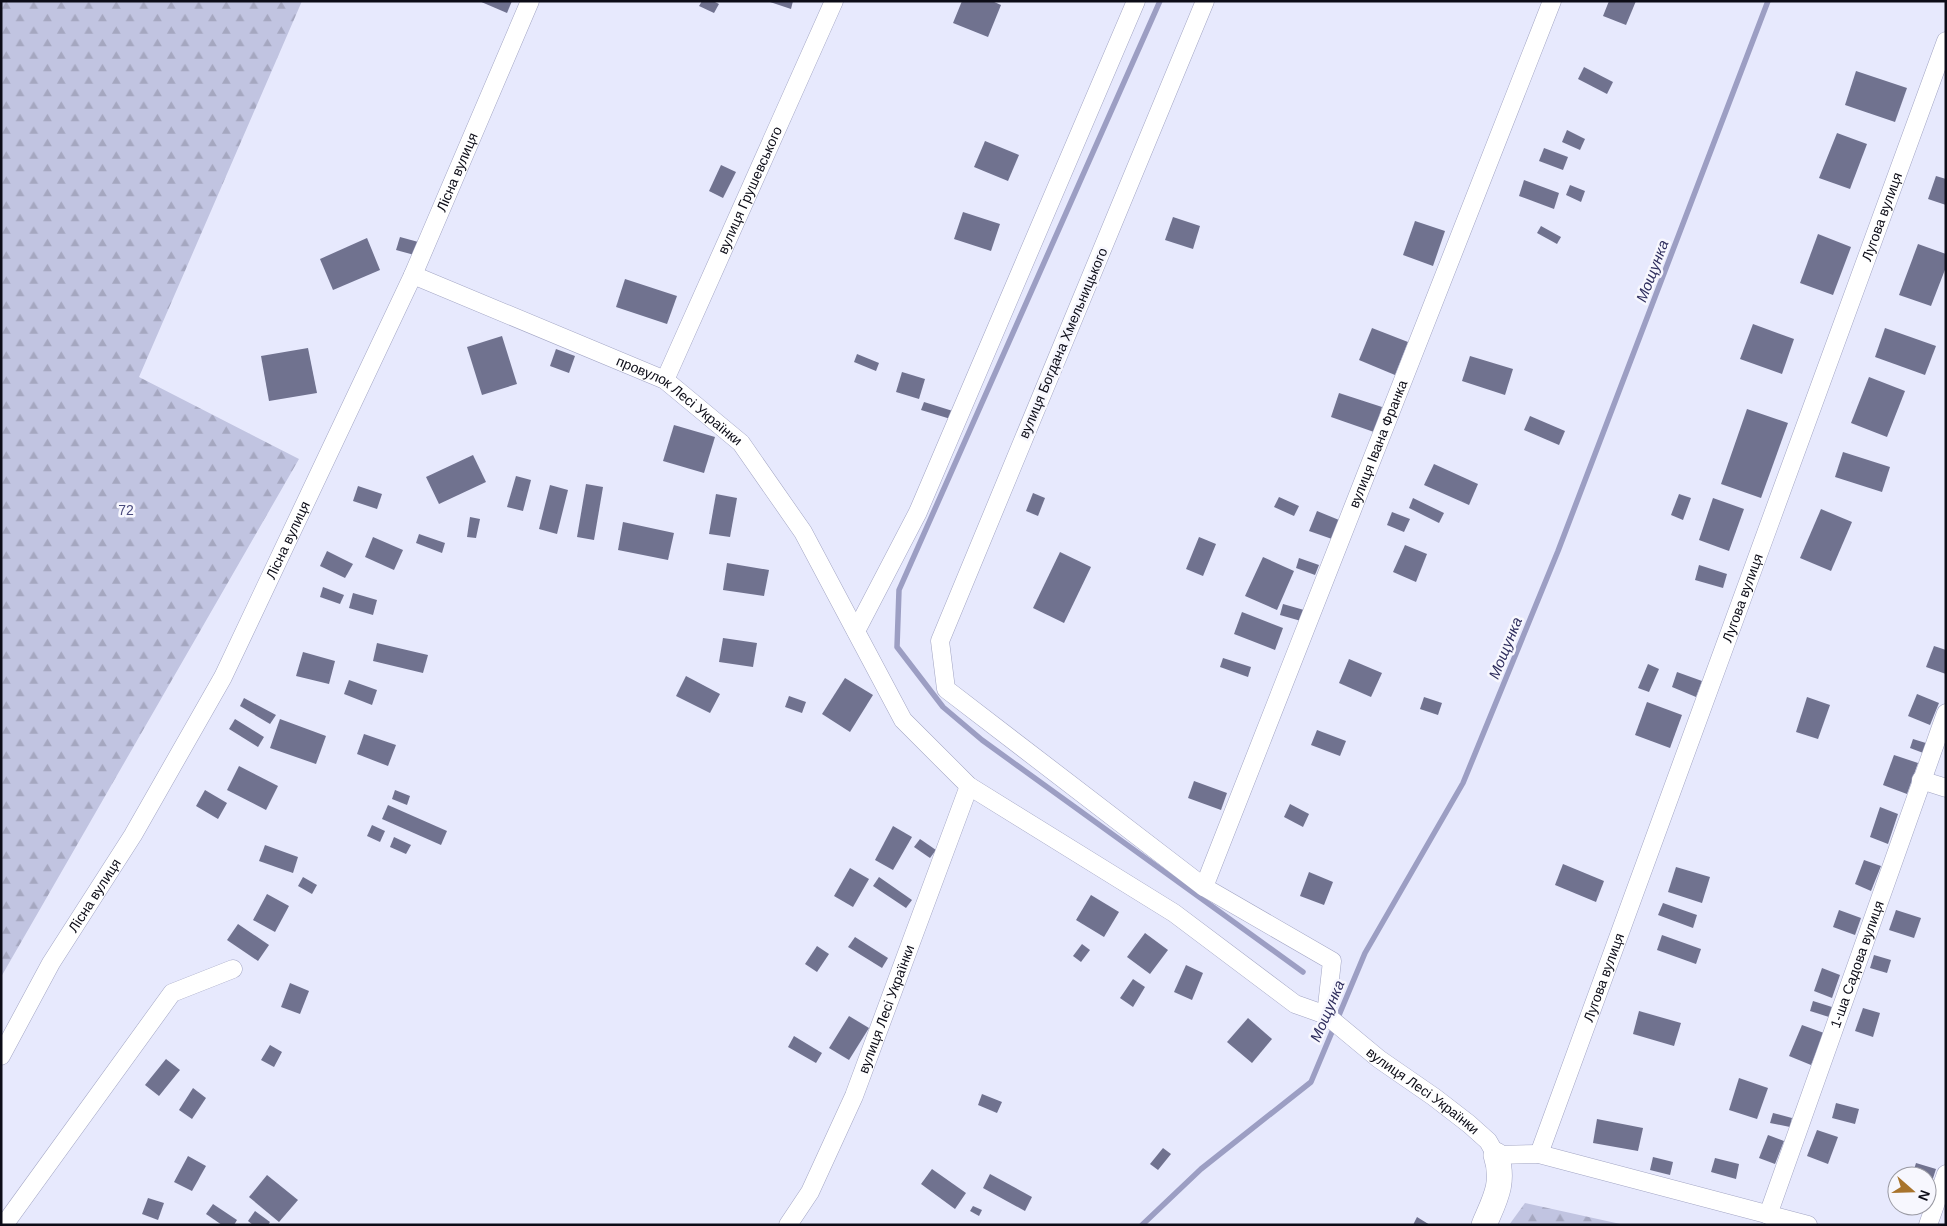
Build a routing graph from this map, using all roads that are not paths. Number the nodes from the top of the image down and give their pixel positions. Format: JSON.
{"nodes":[{"id":1,"x":530,"y":1,"type":"edge"},
{"id":2,"x":834,"y":1,"type":"edge"},
{"id":3,"x":1136,"y":1,"type":"edge"},
{"id":4,"x":1205,"y":1,"type":"edge"},
{"id":5,"x":1552,"y":1,"type":"edge"},
{"id":6,"x":1946,"y":41,"type":"edge"},
{"id":7,"x":413,"y":275,"type":"junction"},
{"id":8,"x":665,"y":380,"type":"junction"},
{"id":9,"x":856,"y":631,"type":"junction"},
{"id":10,"x":1946,"y":713,"type":"edge"},
{"id":11,"x":1922,"y":780,"type":"junction"},
{"id":12,"x":969,"y":786,"type":"junction"},
{"id":13,"x":1946,"y":788,"type":"edge"},
{"id":14,"x":1204,"y":886,"type":"junction"},
{"id":15,"x":233,"y":969,"type":"dead end"},
{"id":16,"x":1326,"y":1016,"type":"junction"},
{"id":17,"x":1,"y":1056,"type":"edge"},
{"id":18,"x":1539,"y":1154,"type":"junction"},
{"id":19,"x":1496,"y":1155,"type":"junction"},
{"id":20,"x":1946,"y":1174,"type":"edge"},
{"id":21,"x":1768,"y":1215,"type":"junction"},
{"id":22,"x":4,"y":1225,"type":"edge"},
{"id":23,"x":788,"y":1225,"type":"edge"},
{"id":24,"x":1484,"y":1225,"type":"edge"},
{"id":25,"x":1808,"y":1225,"type":"edge"},
{"id":26,"x":1928,"y":1225,"type":"edge"}],
"edges":[{"from":1,"to":7,"type":"street","name":"Лісна вулиця"},
{"from":2,"to":8,"type":"street","name":"вулиця Грушевського"},
{"from":3,"to":9,"type":"street"},
{"from":4,"to":14,"type":"street","name":"вулиця Богдана Хмельницького"},
{"from":5,"to":14,"type":"street","name":"вулиця Івана Франка"},
{"from":6,"to":18,"type":"street","name":"Лугова вулиця"},
{"from":7,"to":8,"type":"street","name":"провулок Лесі Українки"},
{"from":7,"to":17,"type":"street","name":"Лісна вулиця"},
{"from":8,"to":9,"type":"street","name":"провулок Лесі Українки"},
{"from":9,"to":12,"type":"street"},
{"from":10,"to":11,"type":"street","name":"1-ша Садова вулиця"},
{"from":11,"to":13,"type":"street"},
{"from":11,"to":21,"type":"street","name":"1-ша Садова вулиця"},
{"from":12,"to":16,"type":"street"},
{"from":12,"to":23,"type":"street","name":"вулиця Лесі Українки"},
{"from":14,"to":16,"type":"street"},
{"from":15,"to":22,"type":"street"},
{"from":16,"to":19,"type":"street","name":"вулиця Лесі Українки"},
{"from":18,"to":19,"type":"street"},
{"from":18,"to":21,"type":"street"},
{"from":19,"to":24,"type":"street"},
{"from":20,"to":26,"type":"street"},
{"from":21,"to":25,"type":"street"}]}
